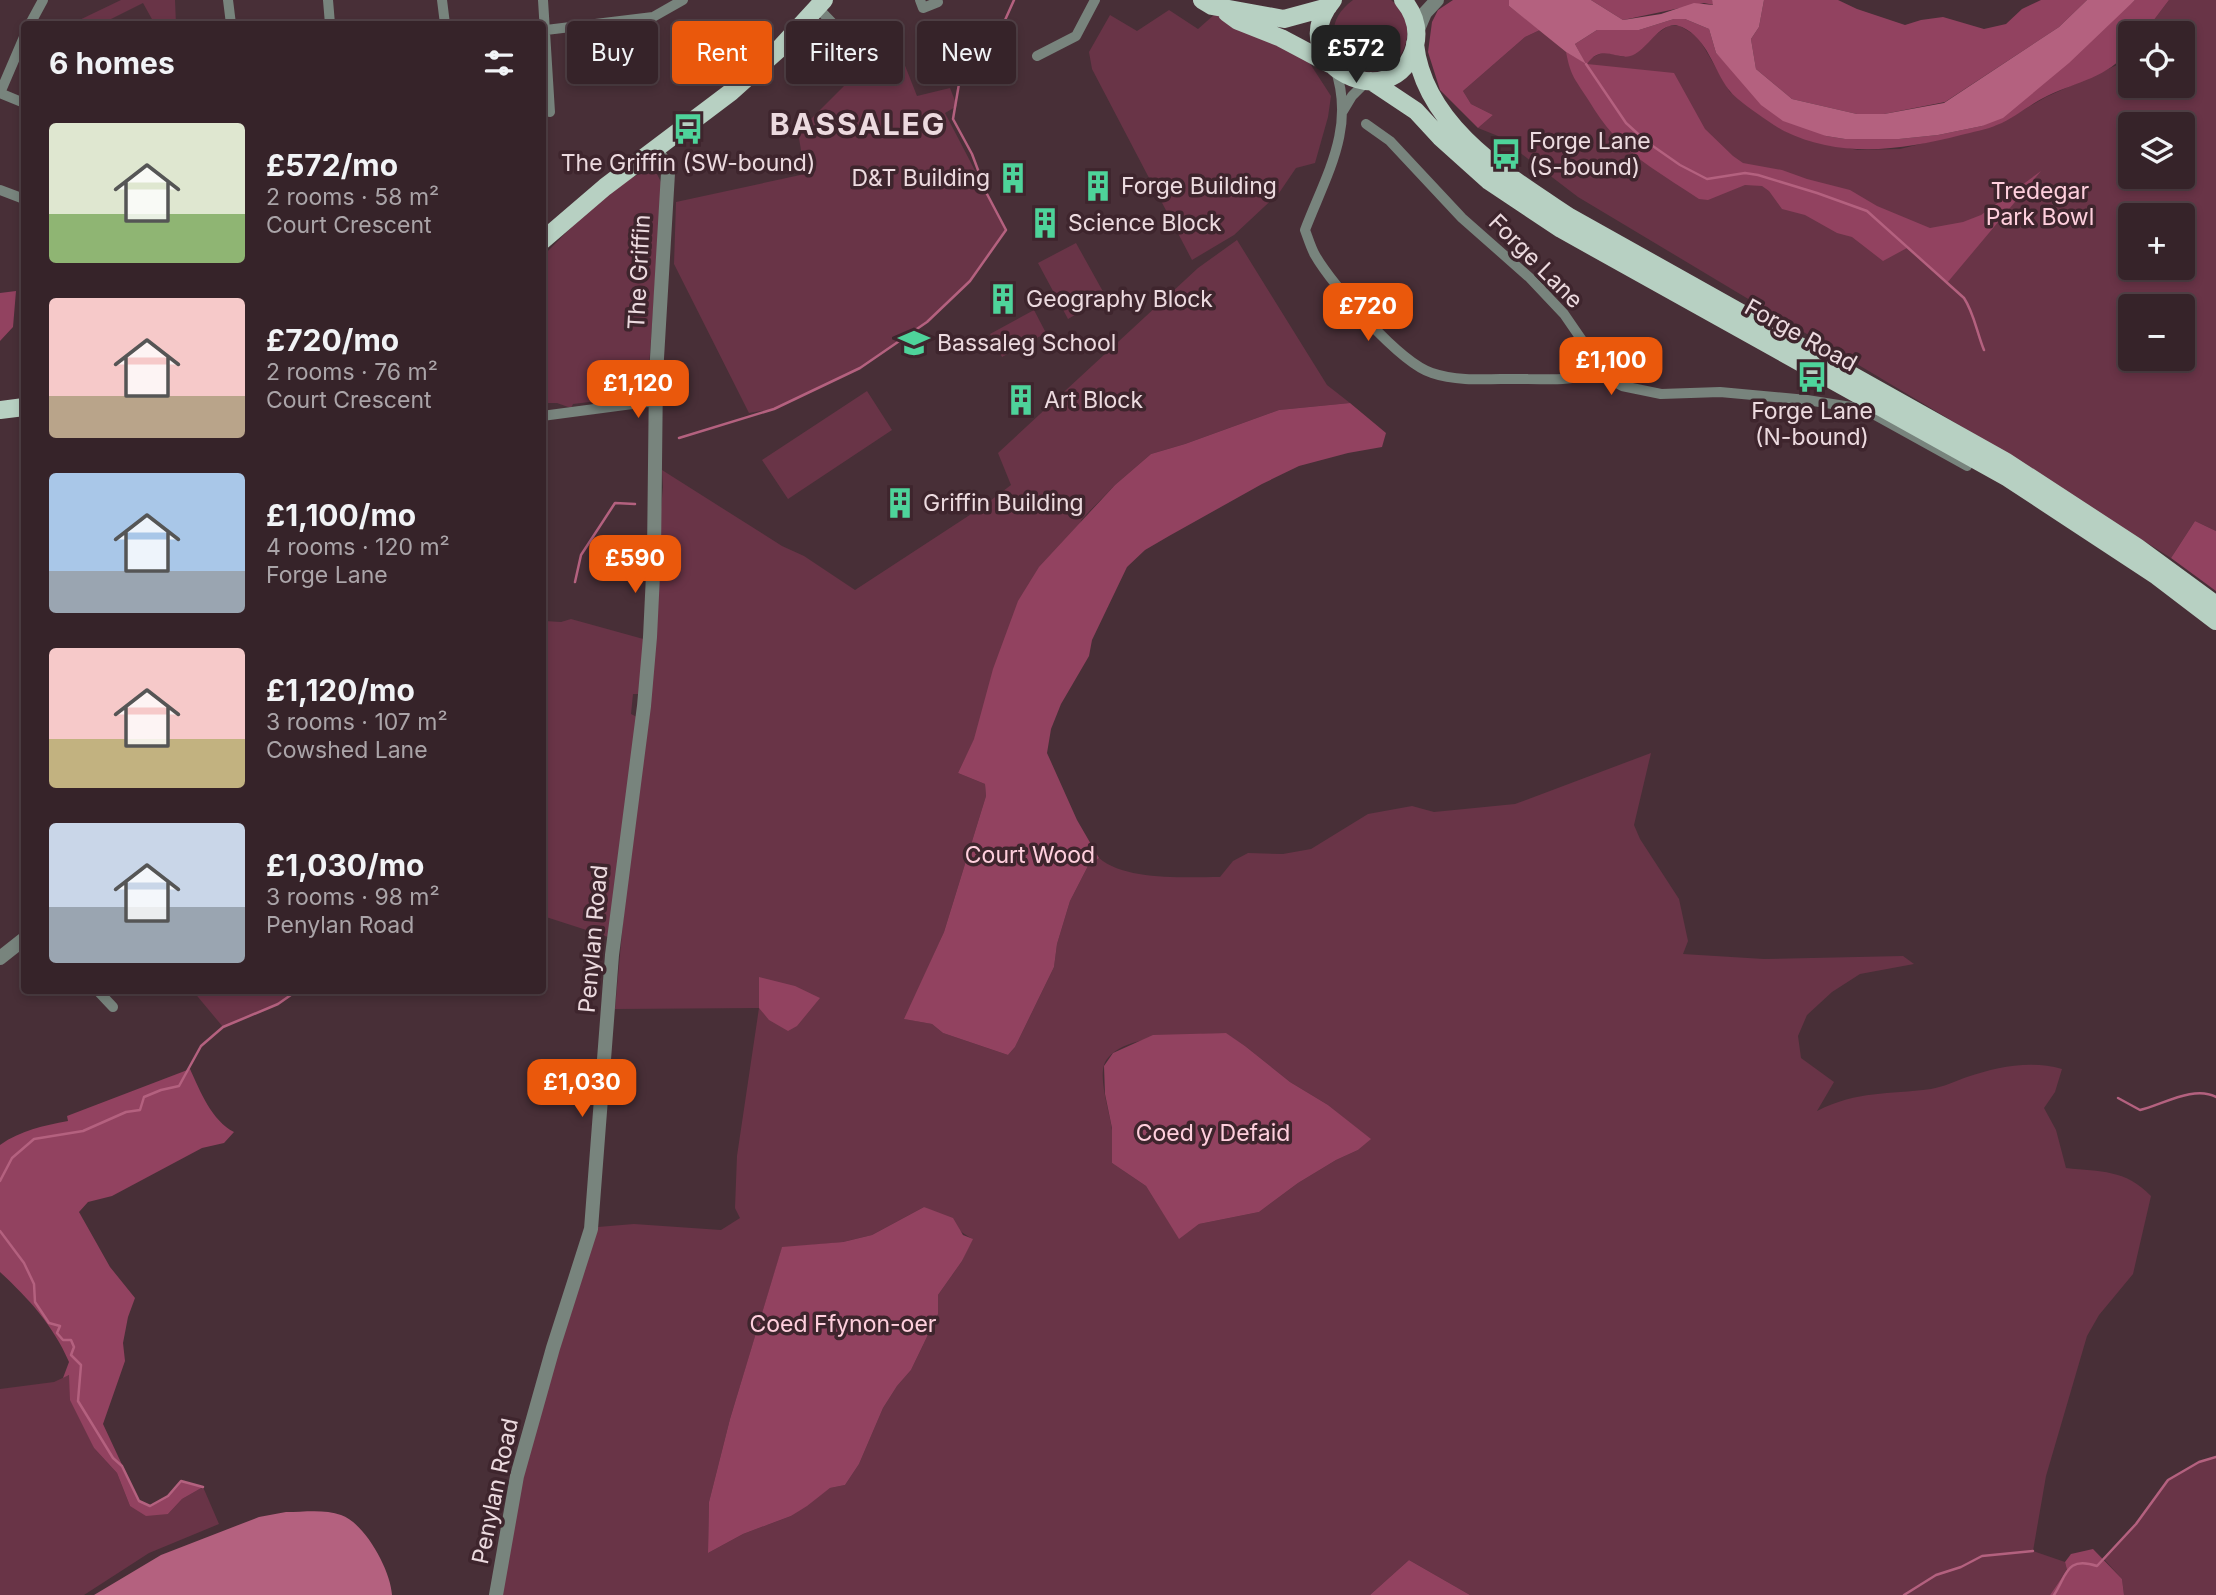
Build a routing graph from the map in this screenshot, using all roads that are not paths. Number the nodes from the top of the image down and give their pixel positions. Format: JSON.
{"nodes":[{"id":1,"x":43,"y":0,"type":"edge"},
{"id":2,"x":228,"y":0,"type":"edge"},
{"id":3,"x":328,"y":0,"type":"edge"},
{"id":4,"x":442,"y":0,"type":"edge"},
{"id":5,"x":543,"y":0,"type":"edge"},
{"id":6,"x":683,"y":0,"type":"edge"},
{"id":7,"x":920,"y":0,"type":"edge"},
{"id":8,"x":1095,"y":0,"type":"edge"},
{"id":9,"x":1403,"y":0,"type":"edge"},
{"id":10,"x":1437,"y":0,"type":"edge"},
{"id":11,"x":938,"y":2,"type":"dead end"},
{"id":12,"x":1331,"y":3,"type":"edge"},
{"id":13,"x":821,"y":4,"type":"edge"},
{"id":14,"x":1210,"y":4,"type":"edge"},
{"id":15,"x":32,"y":21,"type":"edge"},
{"id":16,"x":231,"y":21,"type":"edge"},
{"id":17,"x":330,"y":21,"type":"edge"},
{"id":18,"x":445,"y":21,"type":"edge"},
{"id":19,"x":545,"y":21,"type":"edge"},
{"id":20,"x":833,"y":21,"type":"edge"},
{"id":21,"x":546,"y":30,"type":"joint"},
{"id":22,"x":1416,"y":39,"type":"junction"},
{"id":23,"x":21,"y":44,"type":"edge"},
{"id":24,"x":1037,"y":57,"type":"dead end"},
{"id":25,"x":1333,"y":67,"type":"junction"},
{"id":26,"x":1369,"y":81,"type":"junction"},
{"id":27,"x":0,"y":93,"type":"edge"},
{"id":28,"x":21,"y":102,"type":"edge"},
{"id":29,"x":1343,"y":111,"type":"junction"},
{"id":30,"x":550,"y":112,"type":"dead end"},
{"id":31,"x":1366,"y":124,"type":"dead end"},
{"id":32,"x":655,"y":149,"type":"junction"},
{"id":33,"x":0,"y":190,"type":"edge"},
{"id":34,"x":21,"y":198,"type":"edge"},
{"id":35,"x":546,"y":238,"type":"edge"},
{"id":36,"x":1600,"y":366,"type":"junction"},
{"id":37,"x":655,"y":401,"type":"junction"},
{"id":38,"x":21,"y":407,"type":"edge"},
{"id":39,"x":0,"y":410,"type":"edge"},
{"id":40,"x":546,"y":415,"type":"edge"},
{"id":41,"x":1967,"y":466,"type":"dead end"},
{"id":42,"x":2216,"y":605,"type":"edge"},
{"id":43,"x":2216,"y":621,"type":"edge"},
{"id":44,"x":21,"y":941,"type":"edge"},
{"id":45,"x":0,"y":958,"type":"edge"},
{"id":46,"x":101,"y":994,"type":"edge"},
{"id":47,"x":113,"y":1007,"type":"dead end"},
{"id":48,"x":496,"y":1595,"type":"edge"}],
"edges":[{"from":1,"to":15,"type":"street"},
{"from":2,"to":16,"type":"street"},
{"from":3,"to":17,"type":"street"},
{"from":4,"to":18,"type":"street"},
{"from":5,"to":19,"type":"street"},
{"from":6,"to":21,"type":"street"},
{"from":7,"to":11,"type":"street"},
{"from":8,"to":24,"type":"street"},
{"from":9,"to":22,"type":"main road","name":"Forge Road"},
{"from":10,"to":22,"type":"street"},
{"from":12,"to":14,"type":"main road"},
{"from":12,"to":25,"type":"main road"},
{"from":13,"to":20,"type":"street"},
{"from":13,"to":32,"type":"main road"},
{"from":14,"to":25,"type":"main road"},
{"from":21,"to":30,"type":"street"},
{"from":22,"to":26,"type":"main road"},
{"from":22,"to":42,"type":"main road","name":"Forge Road"},
{"from":23,"to":27,"type":"street"},
{"from":25,"to":26,"type":"main road","name":"Forge Road"},
{"from":25,"to":29,"type":"street"},
{"from":26,"to":29,"type":"street"},
{"from":26,"to":43,"type":"main road","name":"Forge Road"},
{"from":27,"to":28,"type":"street"},
{"from":29,"to":36,"type":"street"},
{"from":31,"to":36,"type":"street","name":"Forge Lane"},
{"from":32,"to":35,"type":"main road"},
{"from":32,"to":37,"type":"street","name":"The Griffin"},
{"from":33,"to":34,"type":"street"},
{"from":36,"to":41,"type":"street","name":"Forge Lane"},
{"from":37,"to":40,"type":"street"},
{"from":37,"to":48,"type":"street","name":"Penylan Road"},
{"from":38,"to":39,"type":"main road"},
{"from":44,"to":45,"type":"street"},
{"from":46,"to":47,"type":"street"}]}
